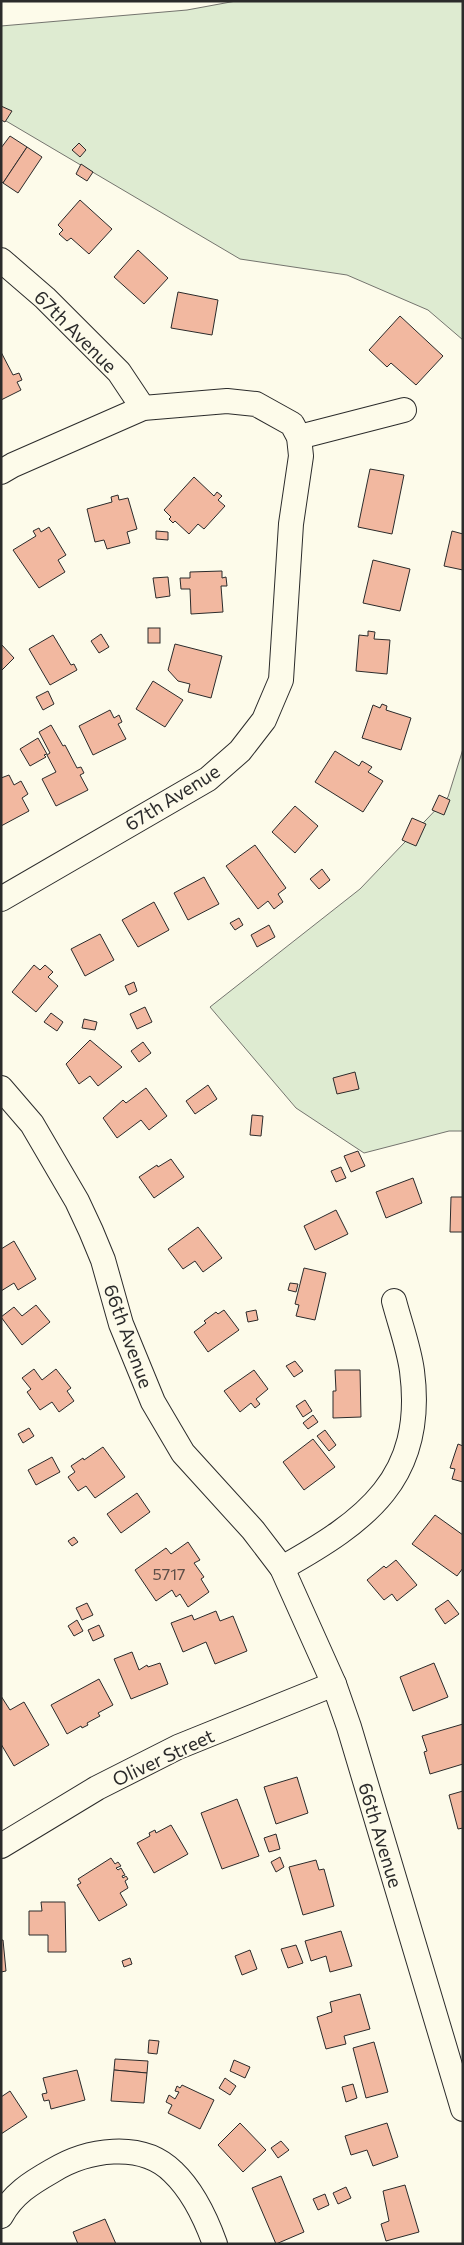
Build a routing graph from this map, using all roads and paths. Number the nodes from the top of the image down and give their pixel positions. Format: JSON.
{"nodes":[{"id":1,"x":1,"y":260,"type":"edge"},
{"id":2,"x":143,"y":408,"type":"junction"},
{"id":3,"x":404,"y":410,"type":"dead end"},
{"id":4,"x":299,"y":437,"type":"junction"},
{"id":5,"x":1,"y":472,"type":"edge"},
{"id":6,"x":1,"y":899,"type":"edge"},
{"id":7,"x":1,"y":1088,"type":"edge"},
{"id":8,"x":394,"y":1301,"type":"dead end"},
{"id":9,"x":282,"y":1568,"type":"junction"},
{"id":10,"x":334,"y":1684,"type":"junction"},
{"id":11,"x":1,"y":1846,"type":"edge"},
{"id":12,"x":463,"y":2110,"type":"edge"},
{"id":13,"x":1,"y":2216,"type":"edge"},
{"id":14,"x":215,"y":2244,"type":"edge"}],
"edges":[{"from":1,"to":2,"type":"street","name":"67th Avenue"},
{"from":2,"to":4,"type":"street"},
{"from":2,"to":5,"type":"street"},
{"from":3,"to":4,"type":"street"},
{"from":4,"to":6,"type":"street","name":"67th Avenue"},
{"from":7,"to":9,"type":"street","name":"66th Avenue"},
{"from":8,"to":9,"type":"street"},
{"from":9,"to":10,"type":"street","name":"66th Avenue"},
{"from":10,"to":11,"type":"street","name":"Oliver Street"},
{"from":10,"to":12,"type":"street","name":"66th Avenue"},
{"from":13,"to":14,"type":"street"}]}
